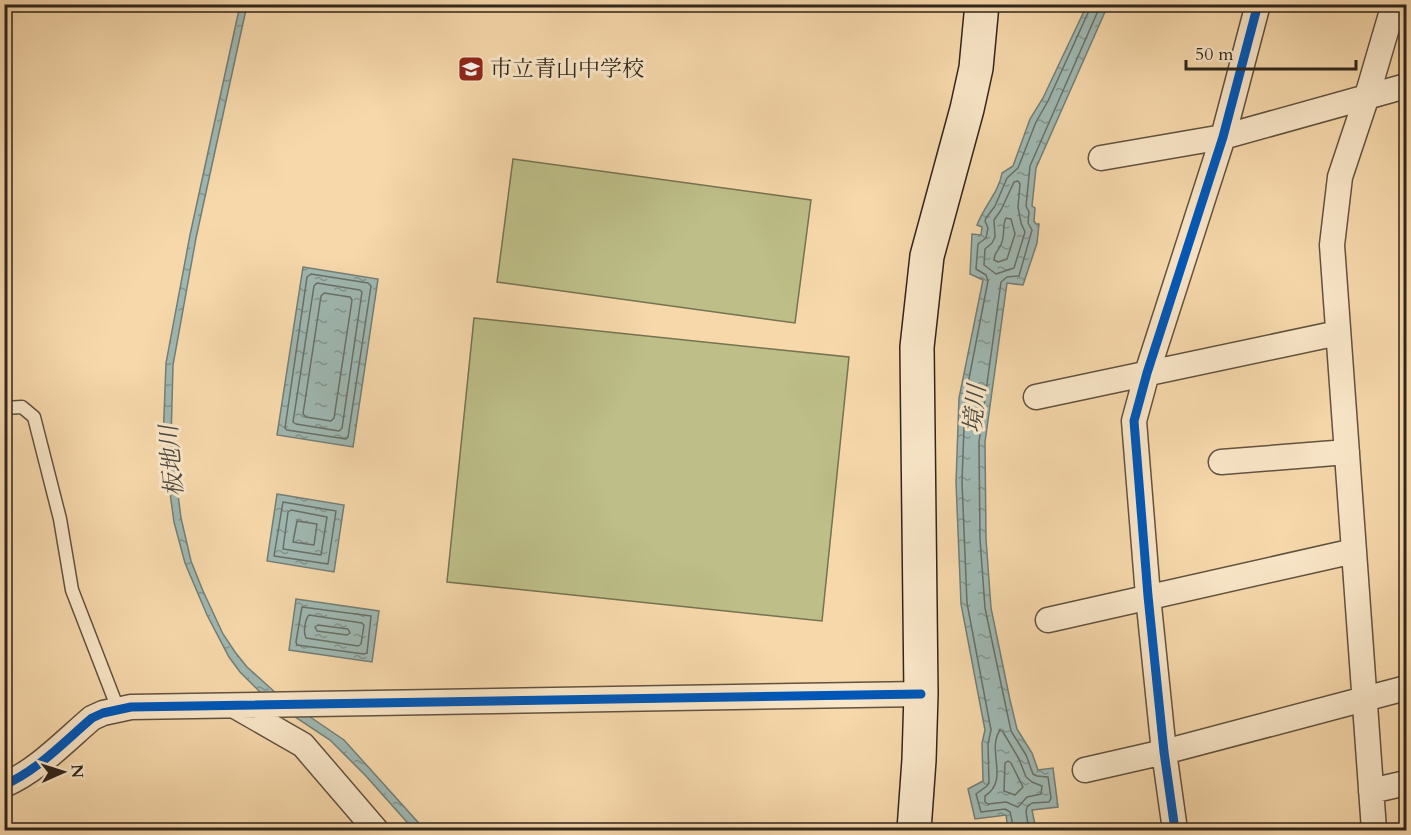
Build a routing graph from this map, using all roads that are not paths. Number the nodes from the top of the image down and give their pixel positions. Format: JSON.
{"nodes":[{"id":1,"x":982,"y":4,"type":"edge"},
{"id":2,"x":1258,"y":4,"type":"edge"},
{"id":3,"x":1394,"y":4,"type":"edge"},
{"id":4,"x":1407,"y":86,"type":"edge"},
{"id":5,"x":1367,"y":96,"type":"junction"},
{"id":6,"x":1223,"y":137,"type":"junction"},
{"id":7,"x":1101,"y":158,"type":"dead end"},
{"id":8,"x":1338,"y":333,"type":"junction"},
{"id":9,"x":1147,"y":373,"type":"junction"},
{"id":10,"x":1036,"y":398,"type":"dead end"},
{"id":11,"x":4,"y":408,"type":"edge"},
{"id":12,"x":1347,"y":452,"type":"junction"},
{"id":13,"x":1221,"y":462,"type":"dead end"},
{"id":14,"x":1354,"y":551,"type":"junction"},
{"id":15,"x":1148,"y":596,"type":"junction"},
{"id":16,"x":1048,"y":620,"type":"dead end"},
{"id":17,"x":1407,"y":688,"type":"edge"},
{"id":18,"x":921,"y":694,"type":"junction"},
{"id":19,"x":1364,"y":699,"type":"junction"},
{"id":20,"x":235,"y":706,"type":"junction"},
{"id":21,"x":118,"y":710,"type":"junction"},
{"id":22,"x":1164,"y":753,"type":"junction"},
{"id":23,"x":1085,"y":770,"type":"dead end"},
{"id":24,"x":1407,"y":783,"type":"edge"},
{"id":25,"x":4,"y":785,"type":"edge"},
{"id":26,"x":1371,"y":791,"type":"junction"},
{"id":27,"x":376,"y":831,"type":"edge"},
{"id":28,"x":914,"y":831,"type":"edge"},
{"id":29,"x":1174,"y":831,"type":"edge"},
{"id":30,"x":1374,"y":831,"type":"edge"}],
"edges":[{"from":1,"to":18,"type":"street"},
{"from":2,"to":6,"type":"street"},
{"from":3,"to":5,"type":"street"},
{"from":4,"to":5,"type":"street"},
{"from":5,"to":6,"type":"street"},
{"from":5,"to":8,"type":"street"},
{"from":6,"to":7,"type":"street"},
{"from":6,"to":9,"type":"street"},
{"from":8,"to":9,"type":"street"},
{"from":8,"to":12,"type":"street"},
{"from":9,"to":10,"type":"street"},
{"from":9,"to":15,"type":"street"},
{"from":11,"to":21,"type":"lane"},
{"from":12,"to":13,"type":"street"},
{"from":12,"to":14,"type":"street"},
{"from":14,"to":15,"type":"street"},
{"from":14,"to":19,"type":"street"},
{"from":15,"to":16,"type":"street"},
{"from":15,"to":22,"type":"street"},
{"from":17,"to":19,"type":"street"},
{"from":18,"to":20,"type":"street"},
{"from":18,"to":28,"type":"street"},
{"from":19,"to":22,"type":"street"},
{"from":19,"to":26,"type":"street"},
{"from":20,"to":21,"type":"street"},
{"from":20,"to":27,"type":"street"},
{"from":21,"to":25,"type":"street"},
{"from":22,"to":23,"type":"street"},
{"from":22,"to":29,"type":"street"},
{"from":24,"to":26,"type":"street"},
{"from":26,"to":30,"type":"street"}]}
